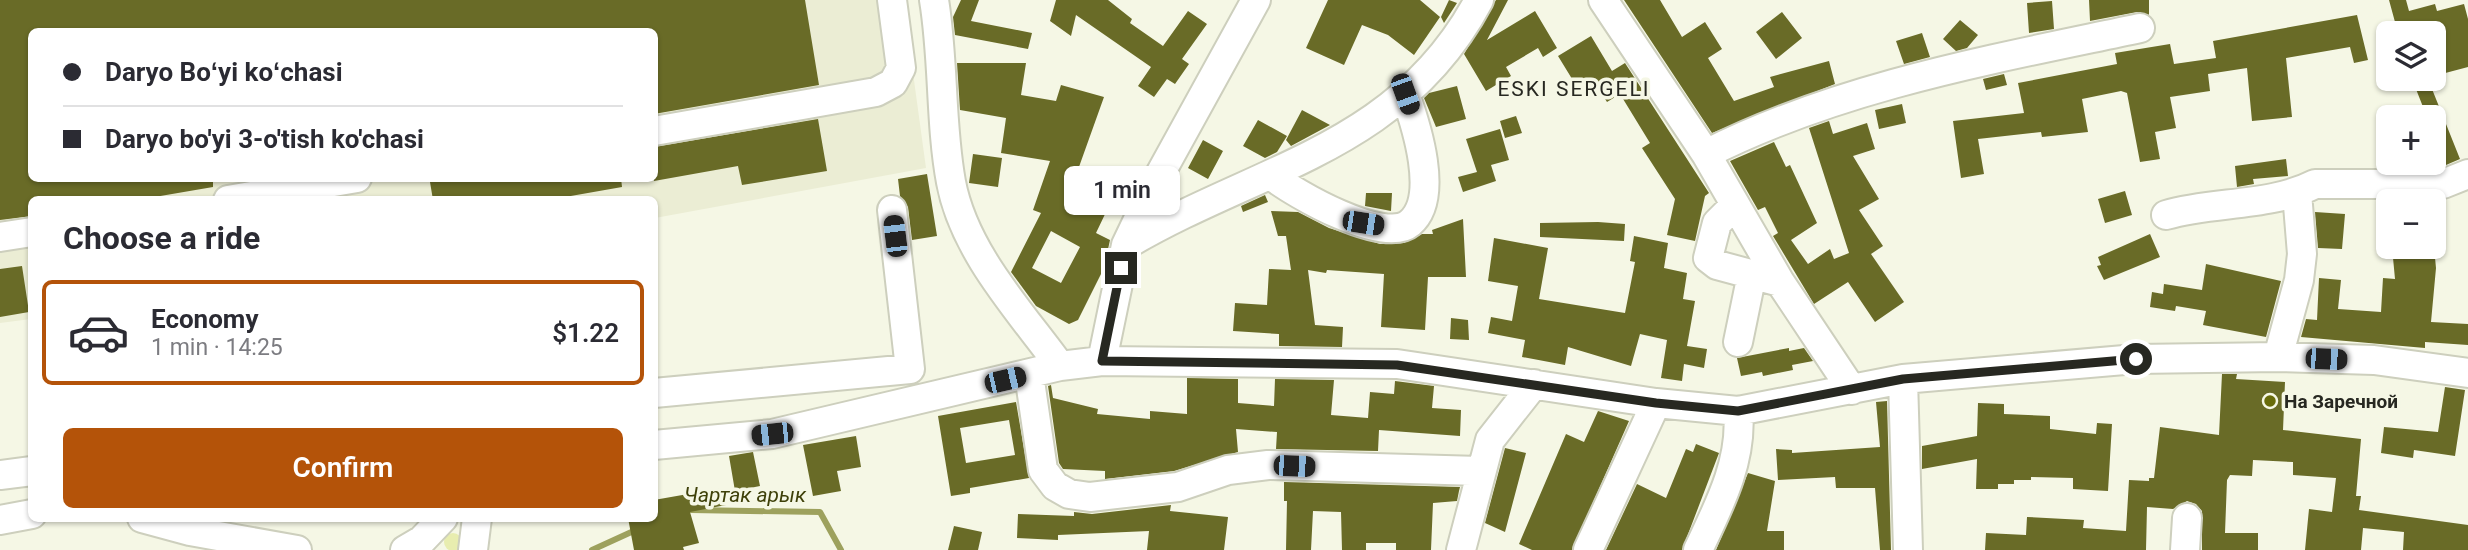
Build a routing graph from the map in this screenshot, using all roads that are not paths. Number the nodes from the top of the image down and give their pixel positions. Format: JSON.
{"nodes":[{"id":1,"x":892,"y":0,"type":"edge"},
{"id":2,"x":956,"y":0,"type":"edge"},
{"id":3,"x":1256,"y":0,"type":"edge"},
{"id":4,"x":1479,"y":0,"type":"edge"},
{"id":5,"x":1603,"y":0,"type":"edge"},
{"id":6,"x":936,"y":12,"type":"edge"},
{"id":7,"x":2140,"y":28,"type":"dead end"},
{"id":8,"x":1405,"y":94,"type":"junction"},
{"id":9,"x":658,"y":130,"type":"edge"},
{"id":10,"x":1706,"y":154,"type":"junction"},
{"id":11,"x":2468,"y":174,"type":"edge"},
{"id":12,"x":1272,"y":176,"type":"junction"},
{"id":13,"x":334,"y":182,"type":"edge"},
{"id":14,"x":2297,"y":194,"type":"junction"},
{"id":15,"x":251,"y":196,"type":"edge"},
{"id":16,"x":1735,"y":205,"type":"junction"},
{"id":17,"x":892,"y":210,"type":"dead end"},
{"id":18,"x":2166,"y":215,"type":"dead end"},
{"id":19,"x":28,"y":233,"type":"edge"},
{"id":20,"x":0,"y":237,"type":"edge"},
{"id":21,"x":1126,"y":245,"type":"junction"},
{"id":22,"x":1752,"y":274,"type":"junction"},
{"id":23,"x":1780,"y":282,"type":"junction"},
{"id":24,"x":1738,"y":342,"type":"dead end"},
{"id":25,"x":2278,"y":357,"type":"junction"},
{"id":26,"x":1102,"y":361,"type":"junction"},
{"id":27,"x":1060,"y":366,"type":"junction"},
{"id":28,"x":2468,"y":373,"type":"edge"},
{"id":29,"x":854,"y":374,"type":"junction"},
{"id":30,"x":1029,"y":374,"type":"junction"},
{"id":31,"x":1903,"y":379,"type":"junction"},
{"id":32,"x":1534,"y":384,"type":"junction"},
{"id":33,"x":1852,"y":390,"type":"junction"},
{"id":34,"x":658,"y":393,"type":"edge"},
{"id":35,"x":1656,"y":403,"type":"junction"},
{"id":36,"x":1738,"y":411,"type":"junction"},
{"id":37,"x":859,"y":414,"type":"junction"},
{"id":38,"x":658,"y":445,"type":"edge"},
{"id":39,"x":1480,"y":471,"type":"junction"},
{"id":40,"x":28,"y":472,"type":"edge"},
{"id":41,"x":0,"y":475,"type":"edge"},
{"id":42,"x":28,"y":515,"type":"edge"},
{"id":43,"x":2187,"y":518,"type":"dead end"},
{"id":44,"x":0,"y":520,"type":"edge"},
{"id":45,"x":157,"y":522,"type":"edge"},
{"id":46,"x":439,"y":522,"type":"edge"},
{"id":47,"x":476,"y":522,"type":"edge"},
{"id":48,"x":297,"y":550,"type":"edge"},
{"id":49,"x":405,"y":550,"type":"edge"},
{"id":50,"x":473,"y":550,"type":"edge"},
{"id":51,"x":1461,"y":550,"type":"edge"},
{"id":52,"x":1587,"y":550,"type":"edge"},
{"id":53,"x":1698,"y":550,"type":"edge"},
{"id":54,"x":1908,"y":550,"type":"edge"},
{"id":55,"x":2185,"y":550,"type":"edge"}],
"edges":[{"from":1,"to":9,"type":"street"},
{"from":2,"to":6,"type":"street"},
{"from":3,"to":21,"type":"street"},
{"from":4,"to":8,"type":"street"},
{"from":5,"to":10,"type":"street"},
{"from":6,"to":27,"type":"street"},
{"from":7,"to":10,"type":"street"},
{"from":8,"to":12,"type":"street"},
{"from":8,"to":12,"type":"street"},
{"from":10,"to":16,"type":"street"},
{"from":11,"to":14,"type":"street"},
{"from":12,"to":21,"type":"street"},
{"from":13,"to":15,"type":"street"},
{"from":14,"to":18,"type":"street"},
{"from":14,"to":25,"type":"street"},
{"from":16,"to":22,"type":"street"},
{"from":16,"to":23,"type":"street"},
{"from":17,"to":29,"type":"street"},
{"from":19,"to":20,"type":"street"},
{"from":21,"to":26,"type":"street"},
{"from":22,"to":23,"type":"street"},
{"from":22,"to":24,"type":"street"},
{"from":23,"to":33,"type":"street"},
{"from":25,"to":28,"type":"street"},
{"from":25,"to":31,"type":"street"},
{"from":26,"to":27,"type":"street"},
{"from":26,"to":32,"type":"street"},
{"from":27,"to":30,"type":"street"},
{"from":29,"to":34,"type":"street"},
{"from":29,"to":37,"type":"street"},
{"from":30,"to":37,"type":"street"},
{"from":30,"to":39,"type":"street"},
{"from":31,"to":33,"type":"street"},
{"from":31,"to":54,"type":"street"},
{"from":32,"to":35,"type":"street"},
{"from":32,"to":39,"type":"street"},
{"from":33,"to":36,"type":"street"},
{"from":35,"to":36,"type":"street"},
{"from":35,"to":52,"type":"street"},
{"from":36,"to":53,"type":"street"},
{"from":37,"to":38,"type":"street"},
{"from":39,"to":51,"type":"street"},
{"from":40,"to":41,"type":"street"},
{"from":42,"to":44,"type":"street"},
{"from":43,"to":55,"type":"street"},
{"from":45,"to":48,"type":"street"},
{"from":46,"to":49,"type":"street"},
{"from":47,"to":50,"type":"street"}]}
